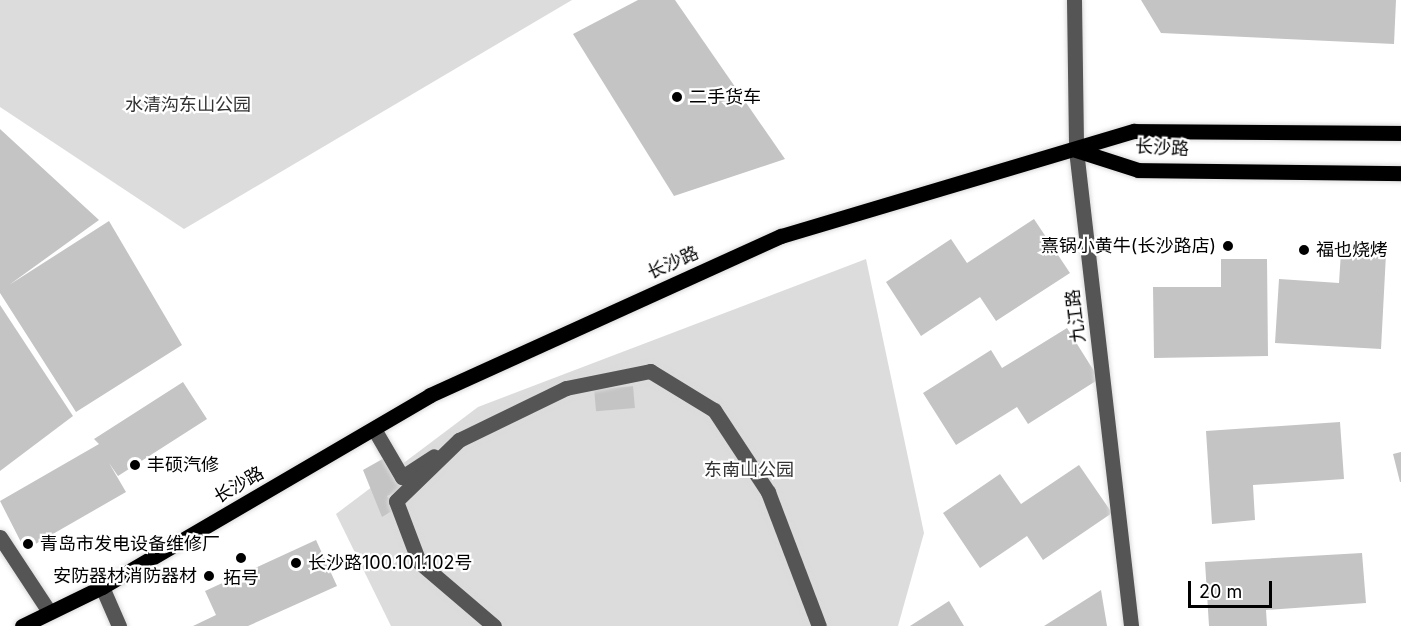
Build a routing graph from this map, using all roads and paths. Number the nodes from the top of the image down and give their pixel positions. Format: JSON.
{"nodes":[{"id":1,"x":1074,"y":0,"type":"edge"},
{"id":2,"x":1401,"y":133,"type":"edge"},
{"id":3,"x":1076,"y":150,"type":"junction"},
{"id":4,"x":1401,"y":173,"type":"edge"},
{"id":5,"x":374,"y":429,"type":"junction"},
{"id":6,"x":459,"y":440,"type":"junction"},
{"id":7,"x":0,"y":537,"type":"edge"},
{"id":8,"x":102,"y":587,"type":"junction"},
{"id":9,"x":48,"y":610,"type":"junction"},
{"id":10,"x":22,"y":626,"type":"edge"},
{"id":11,"x":119,"y":626,"type":"edge"},
{"id":12,"x":494,"y":626,"type":"edge"},
{"id":13,"x":819,"y":626,"type":"edge"},
{"id":14,"x":1131,"y":626,"type":"edge"}],
"edges":[{"from":1,"to":3,"type":"street","name":"九江路"},
{"from":2,"to":3,"type":"main road"},
{"from":3,"to":4,"type":"main road","name":"长沙路"},
{"from":3,"to":5,"type":"main road","name":"长沙路"},
{"from":3,"to":14,"type":"street","name":"九江路"},
{"from":5,"to":6,"type":"street"},
{"from":5,"to":8,"type":"main road","name":"长沙路"},
{"from":6,"to":12,"type":"street"},
{"from":6,"to":13,"type":"street"},
{"from":7,"to":9,"type":"street"},
{"from":8,"to":9,"type":"main road","name":"长沙路"},
{"from":8,"to":11,"type":"street"},
{"from":9,"to":10,"type":"main road","name":"长沙路"}]}
